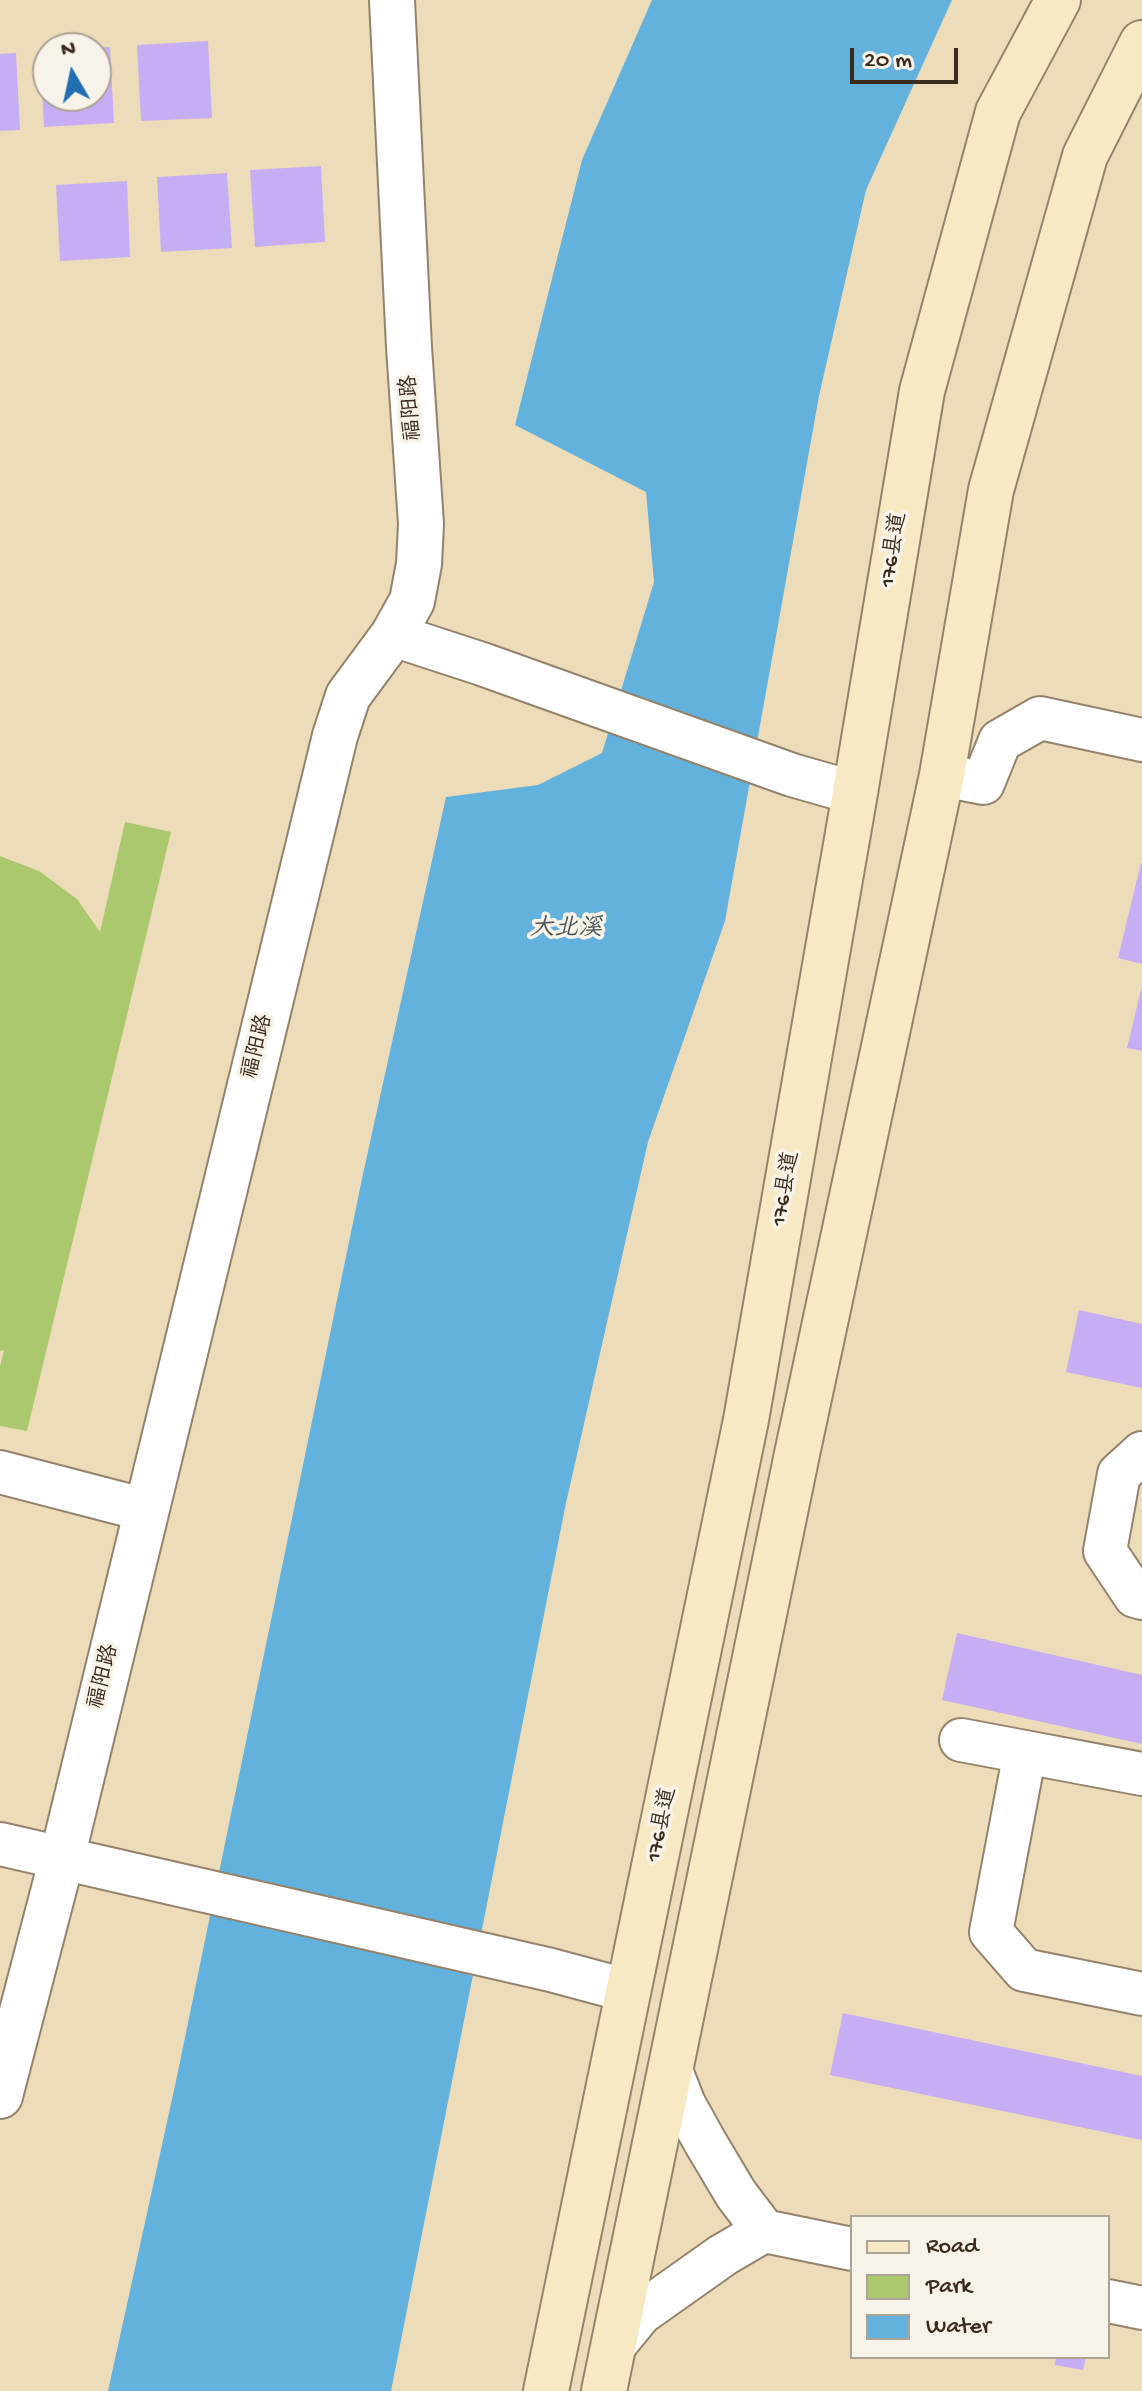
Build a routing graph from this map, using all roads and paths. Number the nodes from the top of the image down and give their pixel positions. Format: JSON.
{"nodes":[{"id":1,"x":392,"y":0,"type":"edge"},
{"id":2,"x":1058,"y":0,"type":"edge"},
{"id":3,"x":1142,"y":43,"type":"edge"},
{"id":4,"x":393,"y":635,"type":"junction"},
{"id":5,"x":1142,"y":740,"type":"edge"},
{"id":6,"x":942,"y":775,"type":"junction"},
{"id":7,"x":855,"y":793,"type":"junction"},
{"id":8,"x":1142,"y":1453,"type":"edge"},
{"id":9,"x":0,"y":1472,"type":"edge"},
{"id":10,"x":146,"y":1510,"type":"junction"},
{"id":11,"x":1142,"y":1598,"type":"edge"},
{"id":12,"x":961,"y":1740,"type":"dead end"},
{"id":13,"x":1025,"y":1752,"type":"junction"},
{"id":14,"x":1142,"y":1774,"type":"edge"},
{"id":15,"x":0,"y":1844,"type":"edge"},
{"id":16,"x":62,"y":1858,"type":"junction"},
{"id":17,"x":629,"y":1991,"type":"junction"},
{"id":18,"x":1142,"y":1994,"type":"edge"},
{"id":19,"x":670,"y":2068,"type":"junction"},
{"id":20,"x":0,"y":2096,"type":"edge"},
{"id":21,"x":764,"y":2231,"type":"junction"},
{"id":22,"x":850,"y":2249,"type":"edge"},
{"id":23,"x":1110,"y":2301,"type":"edge"},
{"id":24,"x":1142,"y":2308,"type":"edge"},
{"id":25,"x":613,"y":2347,"type":"junction"},
{"id":26,"x":546,"y":2391,"type":"edge"},
{"id":27,"x":604,"y":2391,"type":"edge"}],
"edges":[{"from":1,"to":4,"type":"street","name":"福阳路"},
{"from":2,"to":7,"type":"main road","name":"176县道"},
{"from":3,"to":6,"type":"main road"},
{"from":4,"to":7,"type":"street"},
{"from":4,"to":10,"type":"street","name":"福阳路"},
{"from":5,"to":6,"type":"street"},
{"from":6,"to":19,"type":"main road"},
{"from":7,"to":17,"type":"main road","name":"176县道"},
{"from":8,"to":11,"type":"street"},
{"from":9,"to":10,"type":"street"},
{"from":10,"to":16,"type":"street","name":"福阳路"},
{"from":12,"to":13,"type":"street"},
{"from":13,"to":14,"type":"street"},
{"from":13,"to":18,"type":"street"},
{"from":15,"to":16,"type":"street"},
{"from":16,"to":17,"type":"street"},
{"from":16,"to":20,"type":"street","name":"福阳路"},
{"from":17,"to":26,"type":"main road","name":"176县道"},
{"from":19,"to":21,"type":"street"},
{"from":19,"to":25,"type":"main road"},
{"from":21,"to":22,"type":"street"},
{"from":21,"to":25,"type":"street"},
{"from":23,"to":24,"type":"street"},
{"from":25,"to":27,"type":"main road"}]}
